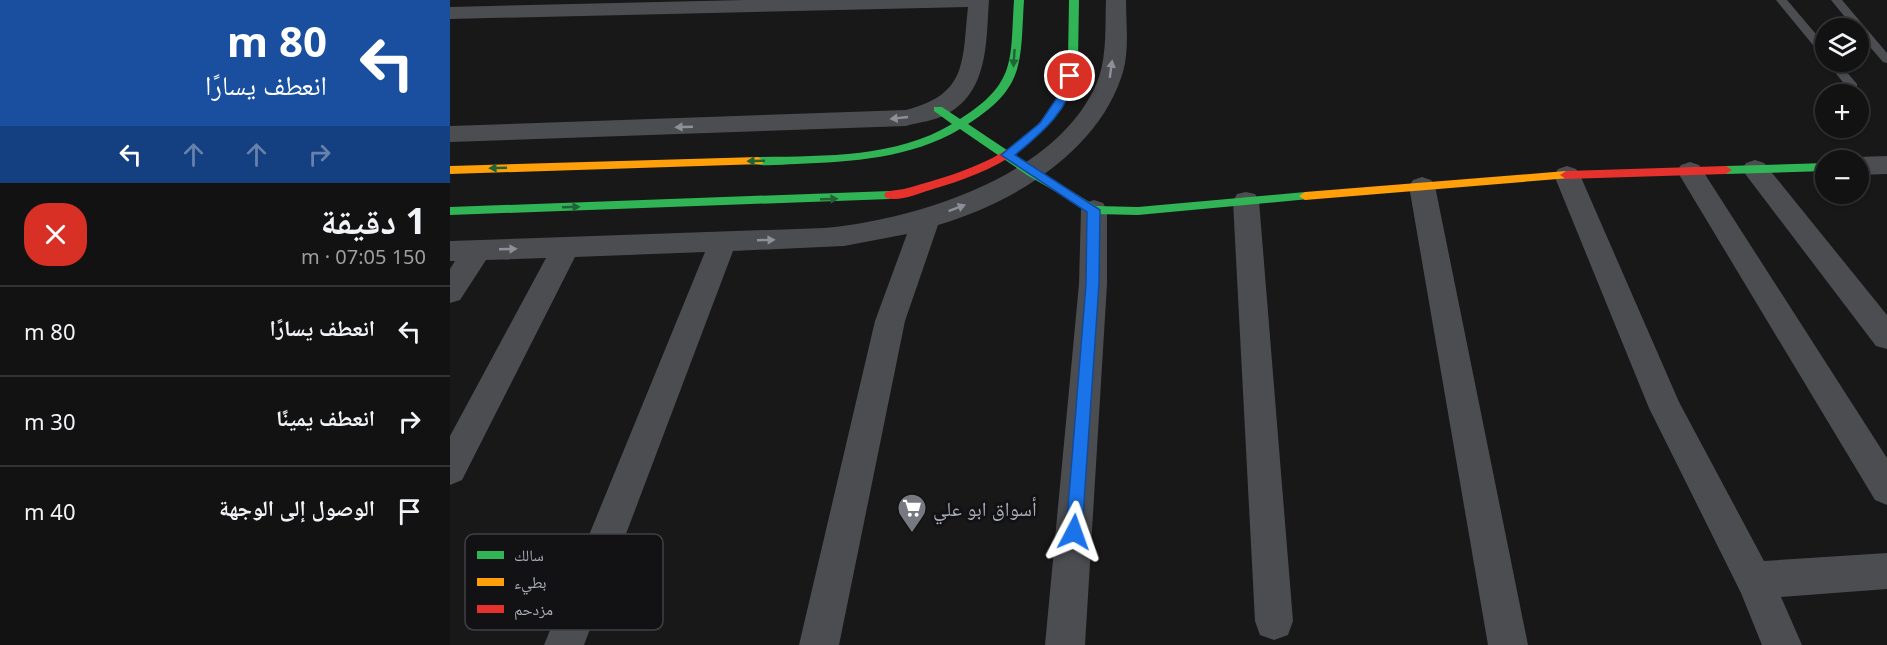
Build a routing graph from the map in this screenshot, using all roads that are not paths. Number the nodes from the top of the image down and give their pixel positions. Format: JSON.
{"nodes":[{"id":1,"x":979,"y":0,"type":"edge"},
{"id":2,"x":1019,"y":0,"type":"edge"},
{"id":3,"x":1074,"y":0,"type":"edge"},
{"id":4,"x":1116,"y":0,"type":"edge"},
{"id":5,"x":1781,"y":0,"type":"edge"},
{"id":6,"x":1836,"y":0,"type":"edge"},
{"id":7,"x":551,"y":6,"type":"edge"},
{"id":8,"x":450,"y":14,"type":"edge"},
{"id":9,"x":1815,"y":41,"type":"edge"},
{"id":10,"x":1887,"y":60,"type":"edge"},
{"id":11,"x":1840,"y":72,"type":"edge"},
{"id":12,"x":1850,"y":84,"type":"edge"},
{"id":13,"x":938,"y":109,"type":"junction"},
{"id":14,"x":963,"y":125,"type":"junction"},
{"id":15,"x":450,"y":134,"type":"edge"},
{"id":16,"x":1007,"y":155,"type":"junction"},
{"id":17,"x":1887,"y":165,"type":"edge"},
{"id":18,"x":1869,"y":166,"type":"edge"},
{"id":19,"x":1815,"y":167,"type":"edge"},
{"id":20,"x":1755,"y":169,"type":"junction"},
{"id":21,"x":450,"y":170,"type":"edge"},
{"id":22,"x":1031,"y":171,"type":"junction"},
{"id":23,"x":1690,"y":171,"type":"junction"},
{"id":24,"x":1567,"y":175,"type":"junction"},
{"id":25,"x":1422,"y":186,"type":"junction"},
{"id":26,"x":1246,"y":201,"type":"junction"},
{"id":27,"x":1094,"y":210,"type":"junction"},
{"id":28,"x":450,"y":211,"type":"edge"},
{"id":29,"x":926,"y":220,"type":"junction"},
{"id":30,"x":723,"y":242,"type":"junction"},
{"id":31,"x":566,"y":247,"type":"junction"},
{"id":32,"x":464,"y":250,"type":"edge"},
{"id":33,"x":450,"y":292,"type":"edge"},
{"id":34,"x":1887,"y":338,"type":"edge"},
{"id":35,"x":450,"y":469,"type":"edge"},
{"id":36,"x":1887,"y":489,"type":"edge"},
{"id":37,"x":608,"y":534,"type":"edge"},
{"id":38,"x":1887,"y":571,"type":"edge"},
{"id":39,"x":1754,"y":580,"type":"junction"},
{"id":40,"x":1274,"y":621,"type":"dead end"},
{"id":41,"x":570,"y":630,"type":"edge"},
{"id":42,"x":564,"y":645,"type":"edge"},
{"id":43,"x":819,"y":645,"type":"edge"},
{"id":44,"x":1065,"y":645,"type":"edge"},
{"id":45,"x":1508,"y":645,"type":"edge"},
{"id":46,"x":1782,"y":645,"type":"edge"}],
"edges":[{"from":1,"to":7,"type":"street"},
{"from":1,"to":13,"type":"street"},
{"from":2,"to":14,"type":"main road","one_way":true},
{"from":3,"to":16,"type":"main road"},
{"from":22,"to":4,"type":"street","one_way":true},
{"from":5,"to":9,"type":"lane"},
{"from":6,"to":10,"type":"lane"},
{"from":7,"to":8,"type":"street"},
{"from":11,"to":12,"type":"lane"},
{"from":13,"to":14,"type":"main road"},
{"from":13,"to":15,"type":"street","one_way":true},
{"from":14,"to":16,"type":"main road"},
{"from":14,"to":21,"type":"main road","one_way":true},
{"from":16,"to":22,"type":"main road"},
{"from":28,"to":16,"type":"main road","one_way":true},
{"from":17,"to":18,"type":"street"},
{"from":19,"to":20,"type":"main road"},
{"from":20,"to":23,"type":"main road"},
{"from":20,"to":34,"type":"street"},
{"from":22,"to":27,"type":"main road"},
{"from":29,"to":22,"type":"street","one_way":true},
{"from":23,"to":24,"type":"main road"},
{"from":23,"to":36,"type":"street"},
{"from":24,"to":25,"type":"main road"},
{"from":24,"to":39,"type":"street"},
{"from":25,"to":26,"type":"main road"},
{"from":25,"to":45,"type":"street"},
{"from":26,"to":27,"type":"main road"},
{"from":26,"to":40,"type":"street"},
{"from":27,"to":44,"type":"street"},
{"from":30,"to":29,"type":"street","one_way":true},
{"from":29,"to":43,"type":"street"},
{"from":30,"to":31,"type":"street"},
{"from":30,"to":37,"type":"street"},
{"from":32,"to":31,"type":"street","one_way":true},
{"from":31,"to":35,"type":"street"},
{"from":32,"to":33,"type":"street"},
{"from":38,"to":39,"type":"street"},
{"from":39,"to":46,"type":"street"},
{"from":41,"to":42,"type":"street"}]}
